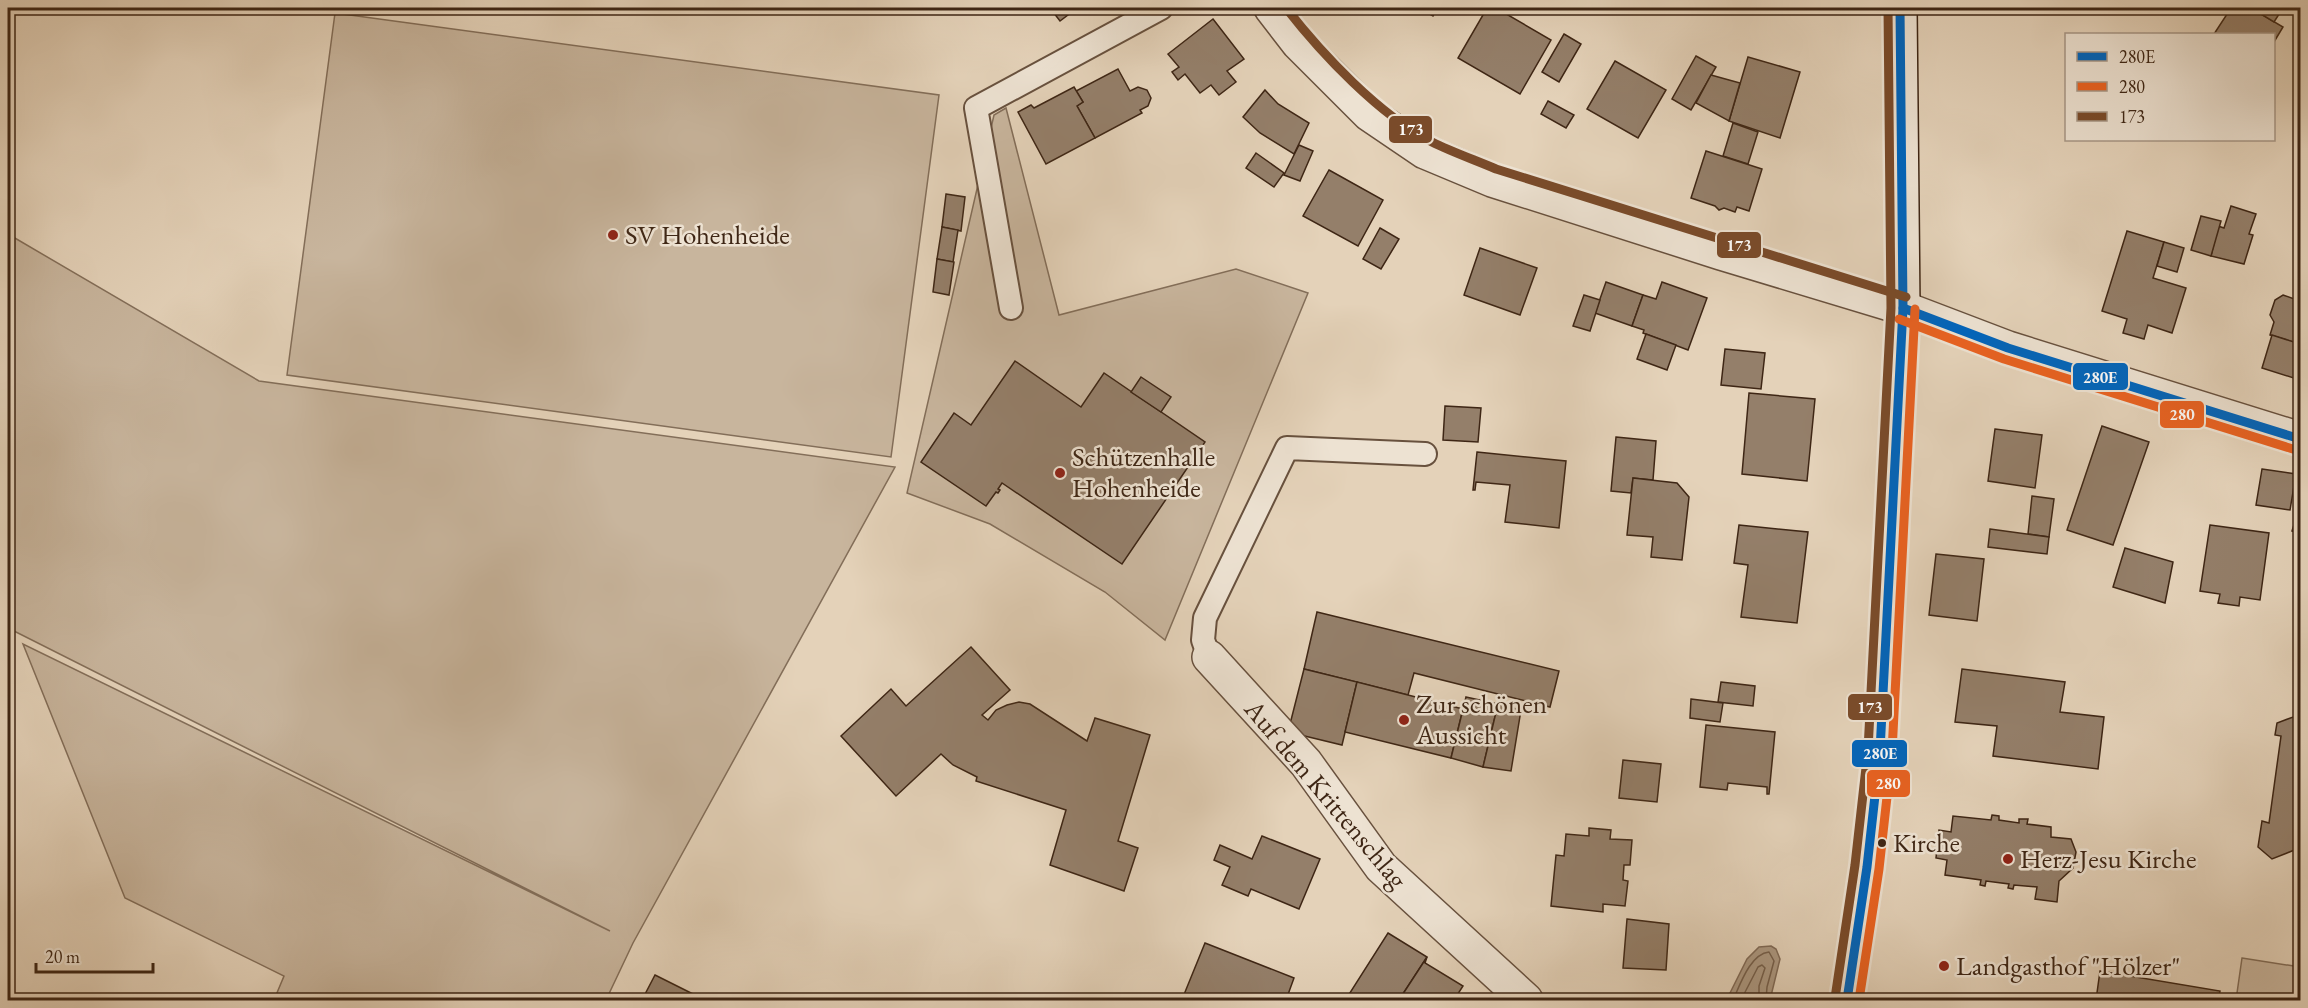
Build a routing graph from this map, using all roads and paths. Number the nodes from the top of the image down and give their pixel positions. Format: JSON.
{"nodes":[{"id":1,"x":1161,"y":8,"type":"edge"},
{"id":2,"x":1271,"y":8,"type":"edge"},
{"id":3,"x":1900,"y":8,"type":"edge"},
{"id":4,"x":1011,"y":308,"type":"dead end"},
{"id":5,"x":1903,"y":308,"type":"junction"},
{"id":6,"x":2301,"y":439,"type":"edge"},
{"id":7,"x":1425,"y":454,"type":"dead end"},
{"id":8,"x":1209,"y":657,"type":"joint"},
{"id":9,"x":1526,"y":1000,"type":"edge"},
{"id":10,"x":1847,"y":1000,"type":"edge"}],
"edges":[{"from":1,"to":4,"type":"lane"},
{"from":2,"to":5,"type":"street"},
{"from":3,"to":5,"type":"street"},
{"from":5,"to":6,"type":"street"},
{"from":5,"to":10,"type":"street"},
{"from":7,"to":8,"type":"lane"},
{"from":8,"to":9,"type":"street","name":"Auf dem Krittenschlag"}]}
